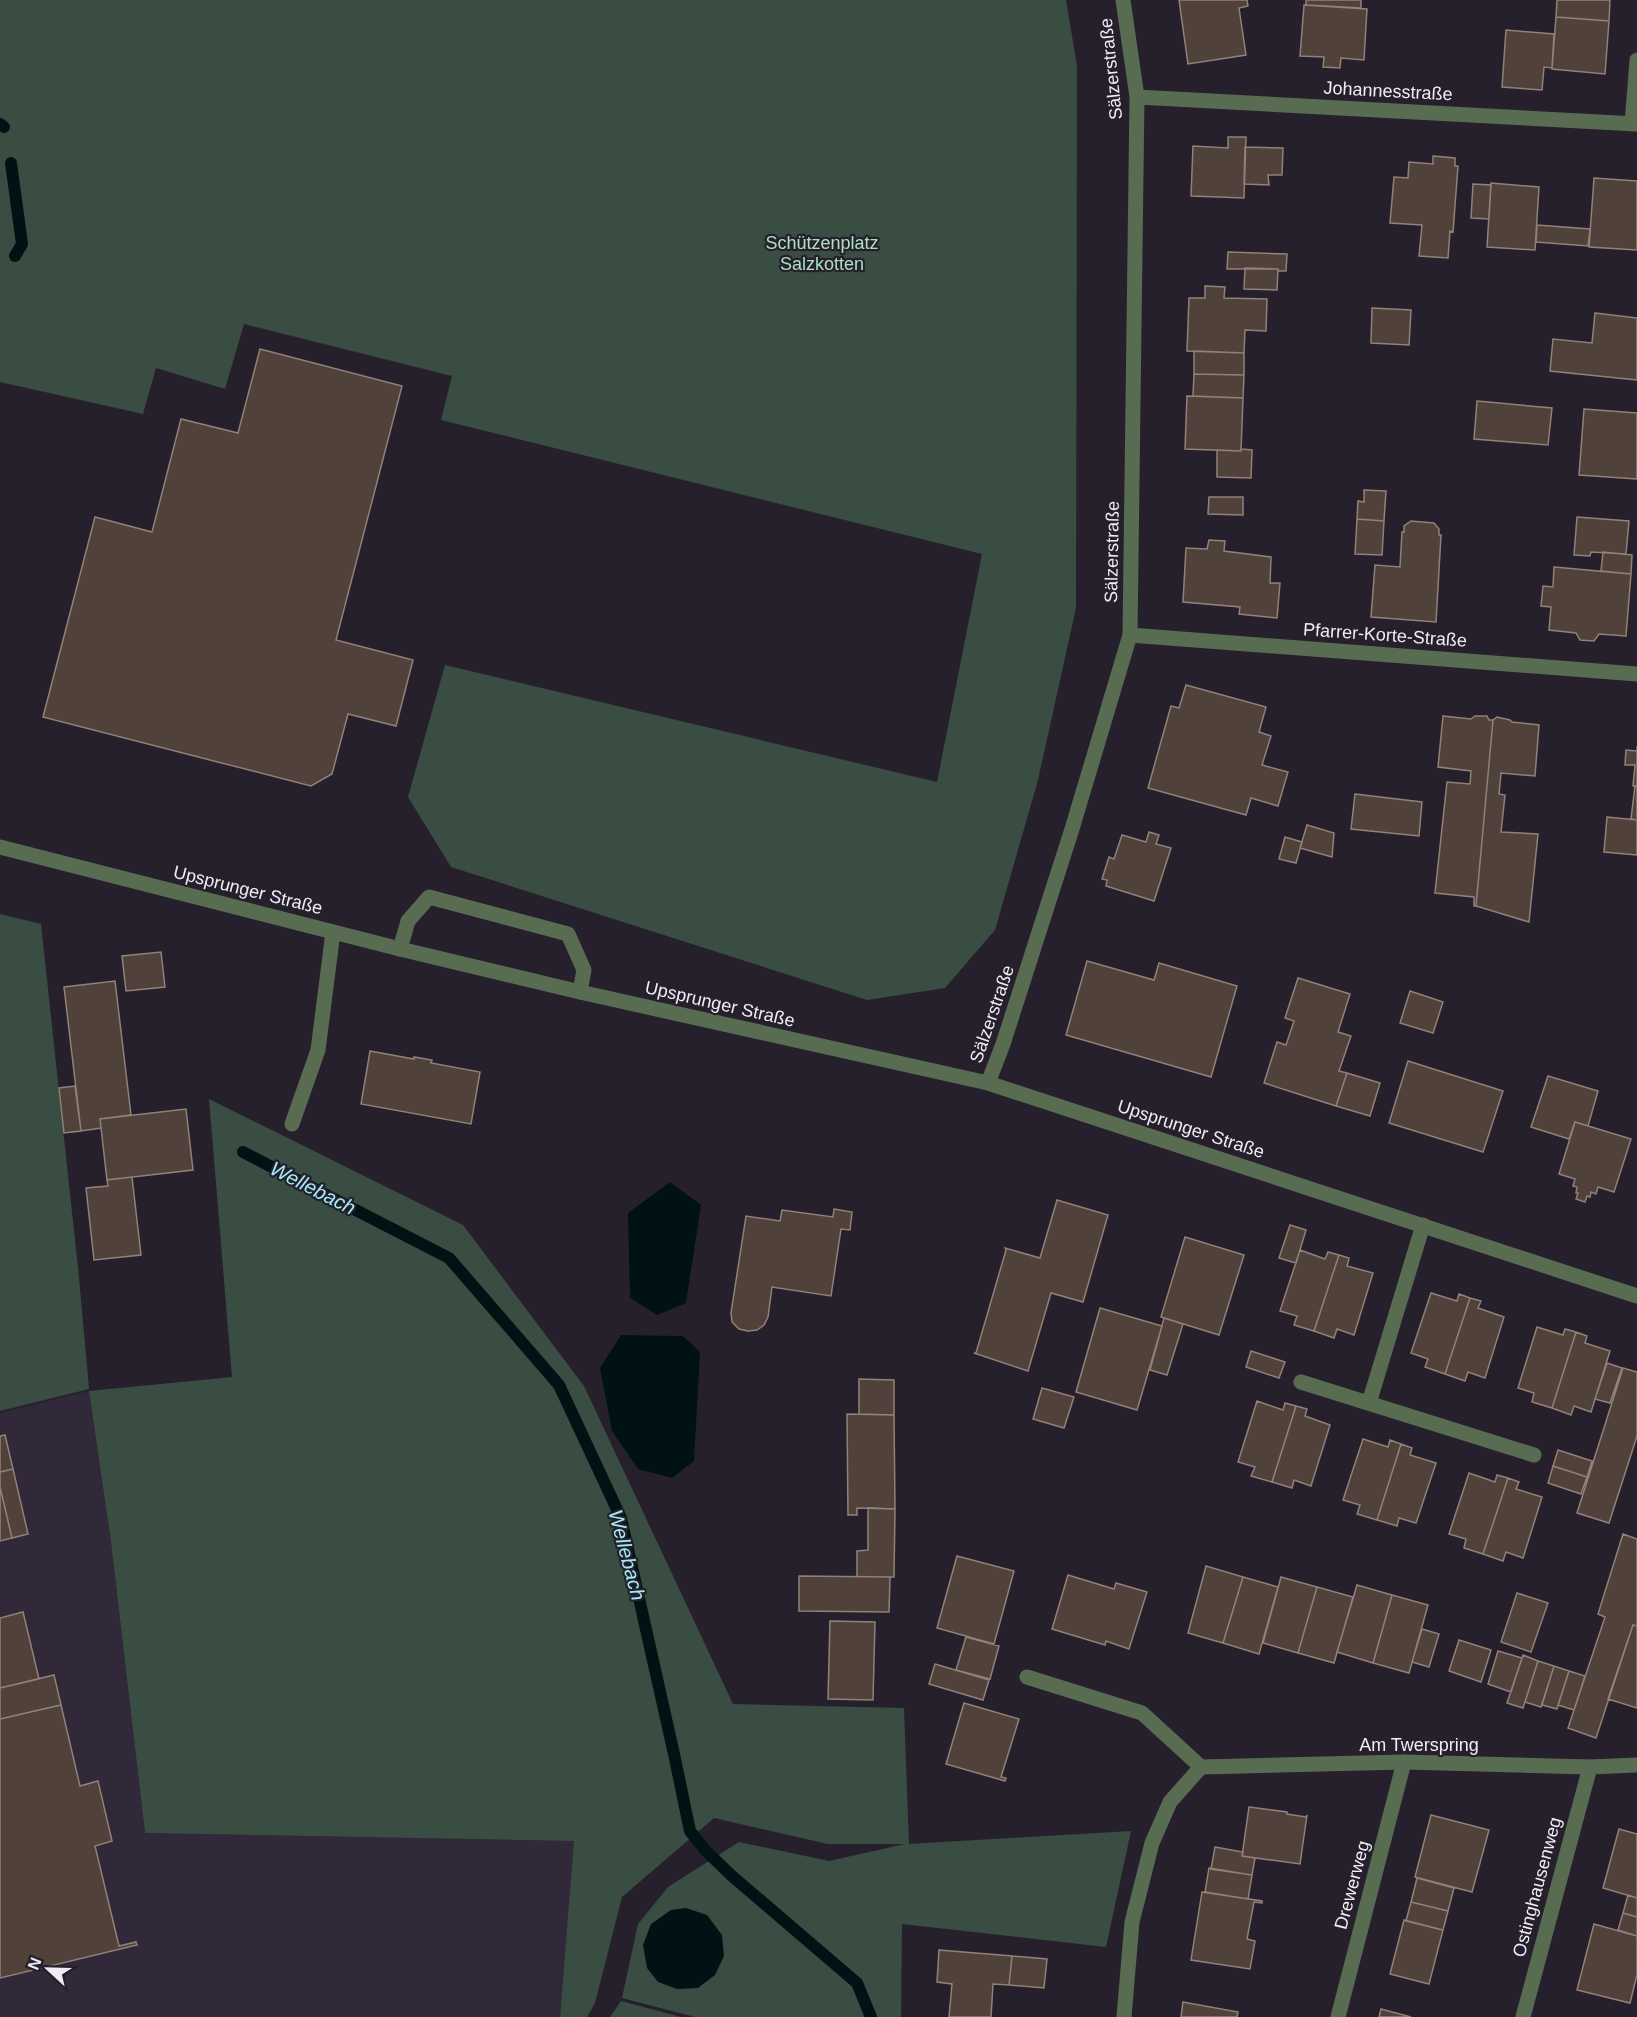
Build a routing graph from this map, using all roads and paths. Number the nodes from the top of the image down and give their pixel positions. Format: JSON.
{"nodes":[{"id":1,"x":1123,"y":0,"type":"edge"},
{"id":2,"x":1637,"y":60,"type":"edge"},
{"id":3,"x":1137,"y":97,"type":"junction"},
{"id":4,"x":1634,"y":124,"type":"edge"},
{"id":5,"x":1130,"y":635,"type":"junction"},
{"id":6,"x":1637,"y":674,"type":"edge"},
{"id":7,"x":0,"y":847,"type":"edge"},
{"id":8,"x":333,"y":932,"type":"junction"},
{"id":9,"x":400,"y":949,"type":"junction"},
{"id":10,"x":580,"y":993,"type":"junction"},
{"id":11,"x":988,"y":1083,"type":"junction"},
{"id":12,"x":292,"y":1125,"type":"dead end"},
{"id":13,"x":1423,"y":1225,"type":"junction"},
{"id":14,"x":1637,"y":1296,"type":"edge"},
{"id":15,"x":1302,"y":1382,"type":"dead end"},
{"id":16,"x":1369,"y":1403,"type":"junction"},
{"id":17,"x":1534,"y":1455,"type":"dead end"},
{"id":18,"x":1027,"y":1677,"type":"dead end"},
{"id":19,"x":1404,"y":1762,"type":"junction"},
{"id":20,"x":1637,"y":1766,"type":"edge"},
{"id":21,"x":1201,"y":1767,"type":"junction"},
{"id":22,"x":1590,"y":1767,"type":"junction"},
{"id":23,"x":1124,"y":2017,"type":"edge"},
{"id":24,"x":1338,"y":2017,"type":"edge"},
{"id":25,"x":1523,"y":2017,"type":"edge"}],
"edges":[{"from":1,"to":3,"type":"street","name":"Sälzerstraße"},
{"from":2,"to":4,"type":"street"},
{"from":3,"to":4,"type":"street","name":"Johannesstraße"},
{"from":3,"to":5,"type":"street","name":"Sälzerstraße"},
{"from":5,"to":6,"type":"street","name":"Pfarrer-Korte-Straße"},
{"from":5,"to":11,"type":"street","name":"Sälzerstraße"},
{"from":7,"to":8,"type":"street","name":"Upsprunger Straße"},
{"from":8,"to":9,"type":"street","name":"Upsprunger Straße"},
{"from":8,"to":12,"type":"street"},
{"from":9,"to":10,"type":"street","name":"Upsprunger Straße"},
{"from":9,"to":10,"type":"street"},
{"from":10,"to":11,"type":"street","name":"Upsprunger Straße"},
{"from":11,"to":13,"type":"street","name":"Upsprunger Straße"},
{"from":13,"to":14,"type":"street","name":"Upsprunger Straße"},
{"from":13,"to":16,"type":"street"},
{"from":15,"to":16,"type":"street"},
{"from":16,"to":17,"type":"street"},
{"from":18,"to":21,"type":"street"},
{"from":19,"to":21,"type":"street","name":"Am Twerspring"},
{"from":19,"to":22,"type":"street","name":"Am Twerspring"},
{"from":19,"to":24,"type":"street","name":"Drewerweg"},
{"from":20,"to":22,"type":"street","name":"Am Twerspring"},
{"from":21,"to":23,"type":"street"},
{"from":22,"to":25,"type":"street","name":"Ostinghausenweg"}]}
